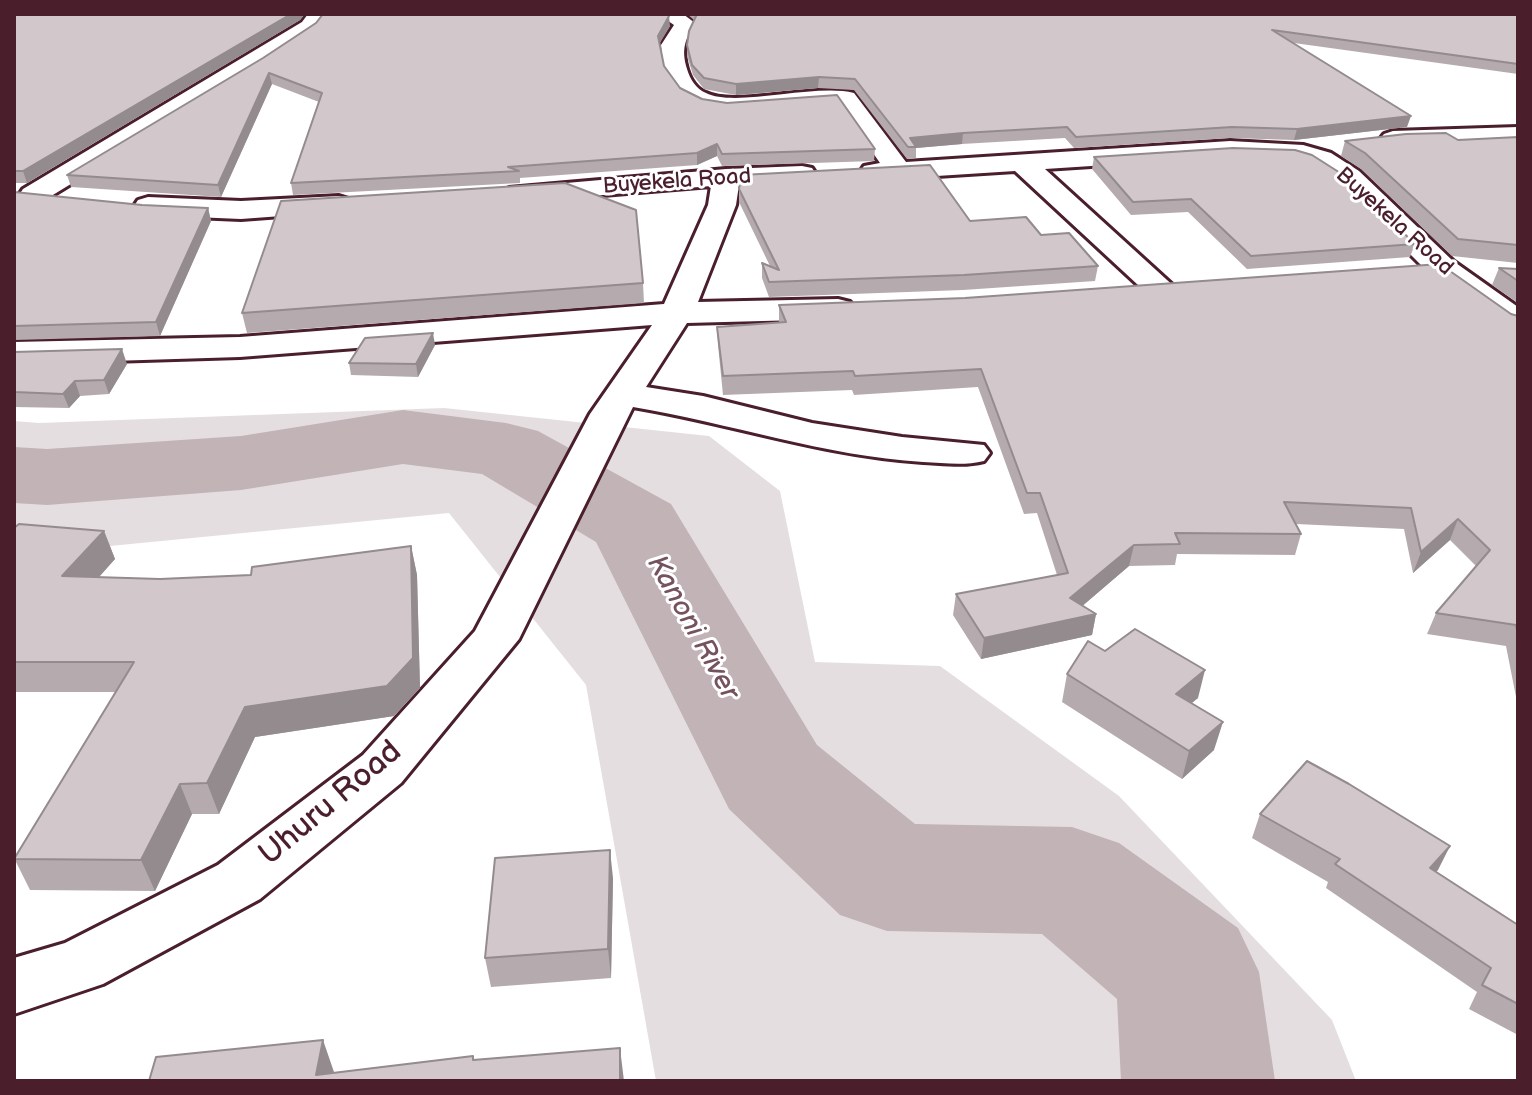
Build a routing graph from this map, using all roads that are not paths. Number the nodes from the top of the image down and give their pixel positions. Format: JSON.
{"nodes":[{"id":1,"x":319,"y":14,"type":"edge"},
{"id":2,"x":668,"y":14,"type":"edge"},
{"id":3,"x":1518,"y":135,"type":"edge"},
{"id":4,"x":1370,"y":142,"type":"edge"},
{"id":5,"x":1338,"y":145,"type":"dead end"},
{"id":6,"x":1292,"y":150,"type":"junction"},
{"id":7,"x":1020,"y":161,"type":"junction"},
{"id":8,"x":899,"y":171,"type":"junction"},
{"id":9,"x":726,"y":177,"type":"junction"},
{"id":10,"x":24,"y":194,"type":"edge"},
{"id":11,"x":500,"y":195,"type":"edge"},
{"id":12,"x":76,"y":199,"type":"edge"},
{"id":13,"x":118,"y":203,"type":"edge"},
{"id":14,"x":362,"y":203,"type":"edge"},
{"id":15,"x":1442,"y":268,"type":"junction"},
{"id":16,"x":1398,"y":271,"type":"edge"},
{"id":17,"x":1503,"y":274,"type":"edge"},
{"id":18,"x":1198,"y":286,"type":"edge"},
{"id":19,"x":1162,"y":290,"type":"junction"},
{"id":20,"x":1116,"y":293,"type":"edge"},
{"id":21,"x":863,"y":308,"type":"edge"},
{"id":22,"x":677,"y":313,"type":"junction"},
{"id":23,"x":1518,"y":323,"type":"edge"},
{"id":24,"x":14,"y":353,"type":"edge"},
{"id":25,"x":616,"y":404,"type":"junction"},
{"id":26,"x":970,"y":453,"type":"dead end"},
{"id":27,"x":14,"y":986,"type":"edge"}],
"edges":[{"from":1,"to":10,"type":"street"},
{"from":2,"to":8,"type":"street"},
{"from":3,"to":4,"type":"street"},
{"from":5,"to":6,"type":"street"},
{"from":6,"to":7,"type":"street","name":"Buyekela Road"},
{"from":6,"to":15,"type":"street","name":"Buyekela Road"},
{"from":7,"to":8,"type":"street","name":"Buyekela Road"},
{"from":7,"to":19,"type":"street"},
{"from":8,"to":9,"type":"street","name":"Buyekela Road"},
{"from":9,"to":11,"type":"street","name":"Buyekela Road"},
{"from":9,"to":22,"type":"street","name":"Uhuru Road"},
{"from":10,"to":12,"type":"street"},
{"from":13,"to":14,"type":"street"},
{"from":15,"to":16,"type":"street"},
{"from":15,"to":17,"type":"street"},
{"from":15,"to":23,"type":"street","name":"Buyekela Road"},
{"from":18,"to":19,"type":"street"},
{"from":19,"to":20,"type":"street"},
{"from":21,"to":22,"type":"street"},
{"from":22,"to":24,"type":"street"},
{"from":22,"to":25,"type":"street","name":"Uhuru Road"},
{"from":25,"to":26,"type":"street"},
{"from":25,"to":27,"type":"street","name":"Uhuru Road"}]}
